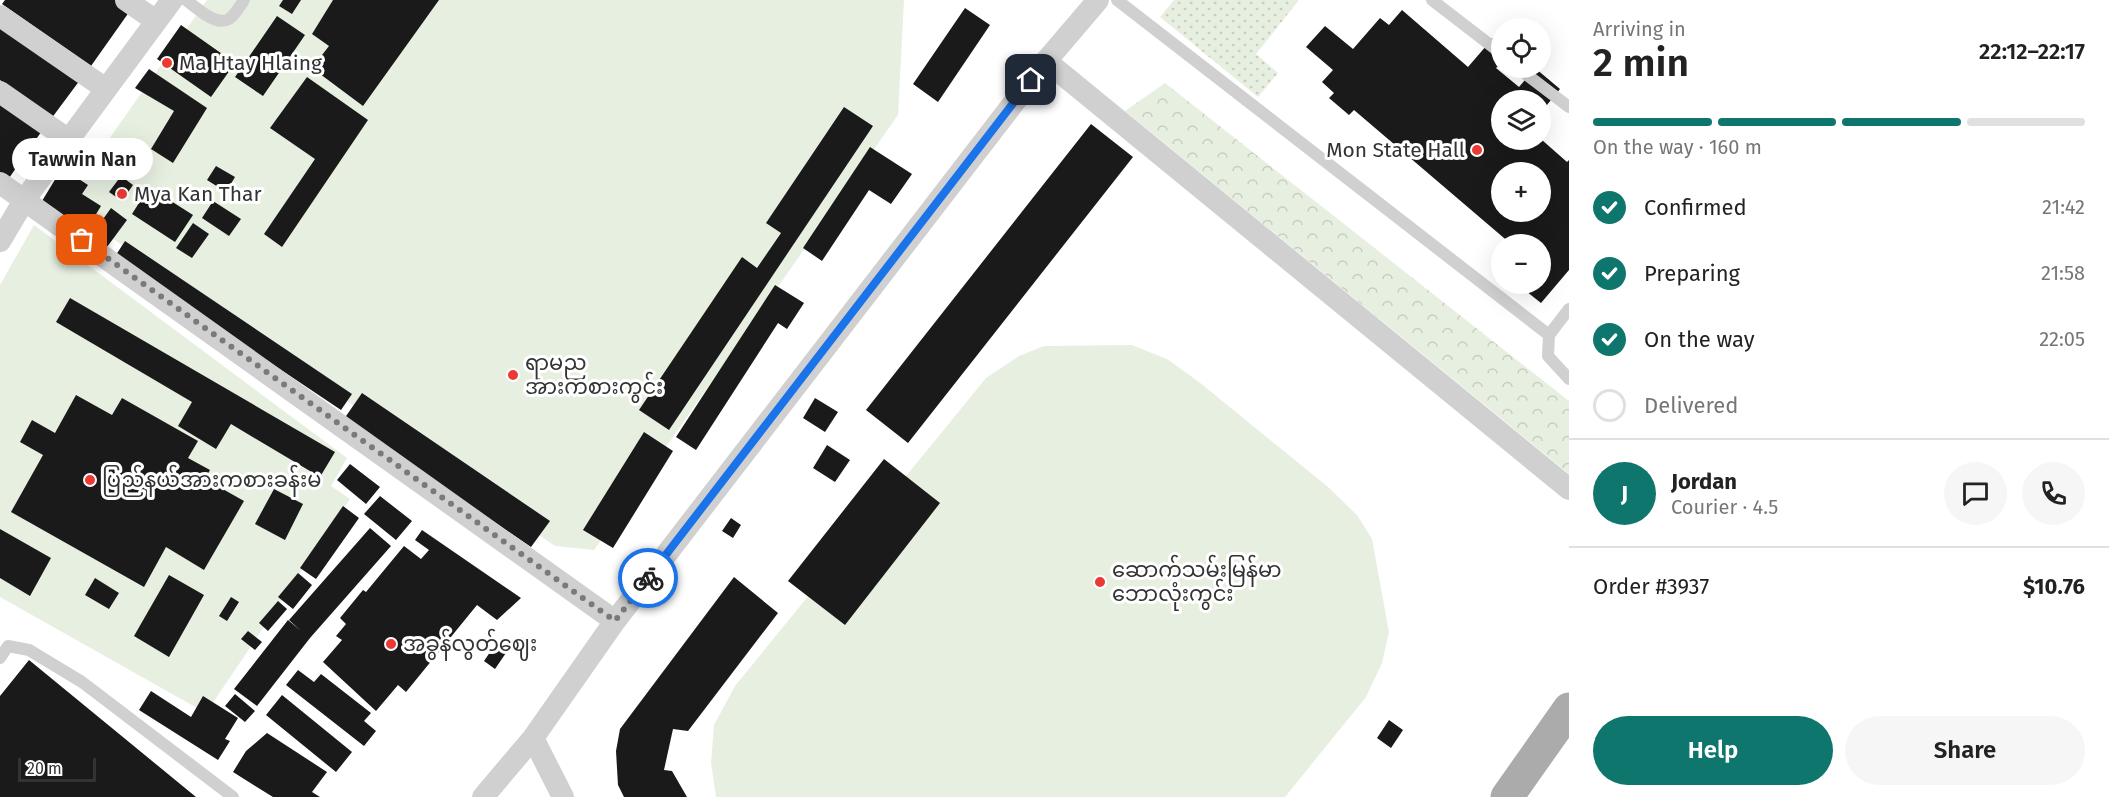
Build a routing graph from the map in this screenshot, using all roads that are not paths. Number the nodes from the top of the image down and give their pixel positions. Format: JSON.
{"nodes":[{"id":1,"x":126,"y":0,"type":"edge"},
{"id":2,"x":172,"y":0,"type":"edge"},
{"id":3,"x":186,"y":0,"type":"edge"},
{"id":4,"x":244,"y":0,"type":"edge"},
{"id":5,"x":1098,"y":0,"type":"edge"},
{"id":6,"x":1117,"y":0,"type":"edge"},
{"id":7,"x":1432,"y":0,"type":"edge"},
{"id":8,"x":0,"y":16,"type":"edge"},
{"id":9,"x":156,"y":21,"type":"junction"},
{"id":10,"x":1491,"y":46,"type":"edge"},
{"id":11,"x":1046,"y":61,"type":"junction"},
{"id":12,"x":1531,"y":78,"type":"edge"},
{"id":13,"x":106,"y":89,"type":"junction"},
{"id":14,"x":0,"y":92,"type":"edge"},
{"id":15,"x":1569,"y":107,"type":"edge"},
{"id":16,"x":69,"y":140,"type":"junction"},
{"id":17,"x":0,"y":183,"type":"edge"},
{"id":18,"x":25,"y":199,"type":"junction"},
{"id":19,"x":0,"y":242,"type":"edge"},
{"id":20,"x":1569,"y":309,"type":"edge"},
{"id":21,"x":1549,"y":335,"type":"junction"},
{"id":22,"x":1569,"y":379,"type":"edge"},
{"id":23,"x":1569,"y":489,"type":"edge"},
{"id":24,"x":615,"y":621,"type":"junction"},
{"id":25,"x":0,"y":657,"type":"edge"},
{"id":26,"x":1569,"y":709,"type":"edge"},
{"id":27,"x":533,"y":738,"type":"junction"},
{"id":28,"x":232,"y":797,"type":"edge"},
{"id":29,"x":483,"y":797,"type":"edge"},
{"id":30,"x":563,"y":797,"type":"edge"},
{"id":31,"x":1507,"y":797,"type":"edge"}],
"edges":[{"from":1,"to":9,"type":"street"},
{"from":2,"to":9,"type":"street"},
{"from":3,"to":4,"type":"lane"},
{"from":5,"to":11,"type":"street"},
{"from":6,"to":21,"type":"lane"},
{"from":7,"to":10,"type":"lane"},
{"from":8,"to":13,"type":"street"},
{"from":9,"to":13,"type":"street"},
{"from":11,"to":23,"type":"street"},
{"from":11,"to":24,"type":"street"},
{"from":12,"to":15,"type":"lane"},
{"from":13,"to":16,"type":"street"},
{"from":14,"to":16,"type":"street"},
{"from":16,"to":18,"type":"street"},
{"from":17,"to":18,"type":"street"},
{"from":18,"to":19,"type":"street"},
{"from":18,"to":24,"type":"street"},
{"from":20,"to":21,"type":"lane"},
{"from":21,"to":22,"type":"lane"},
{"from":24,"to":27,"type":"street"},
{"from":25,"to":28,"type":"lane"},
{"from":26,"to":31,"type":"main road"},
{"from":27,"to":29,"type":"street"},
{"from":27,"to":30,"type":"street"}]}
